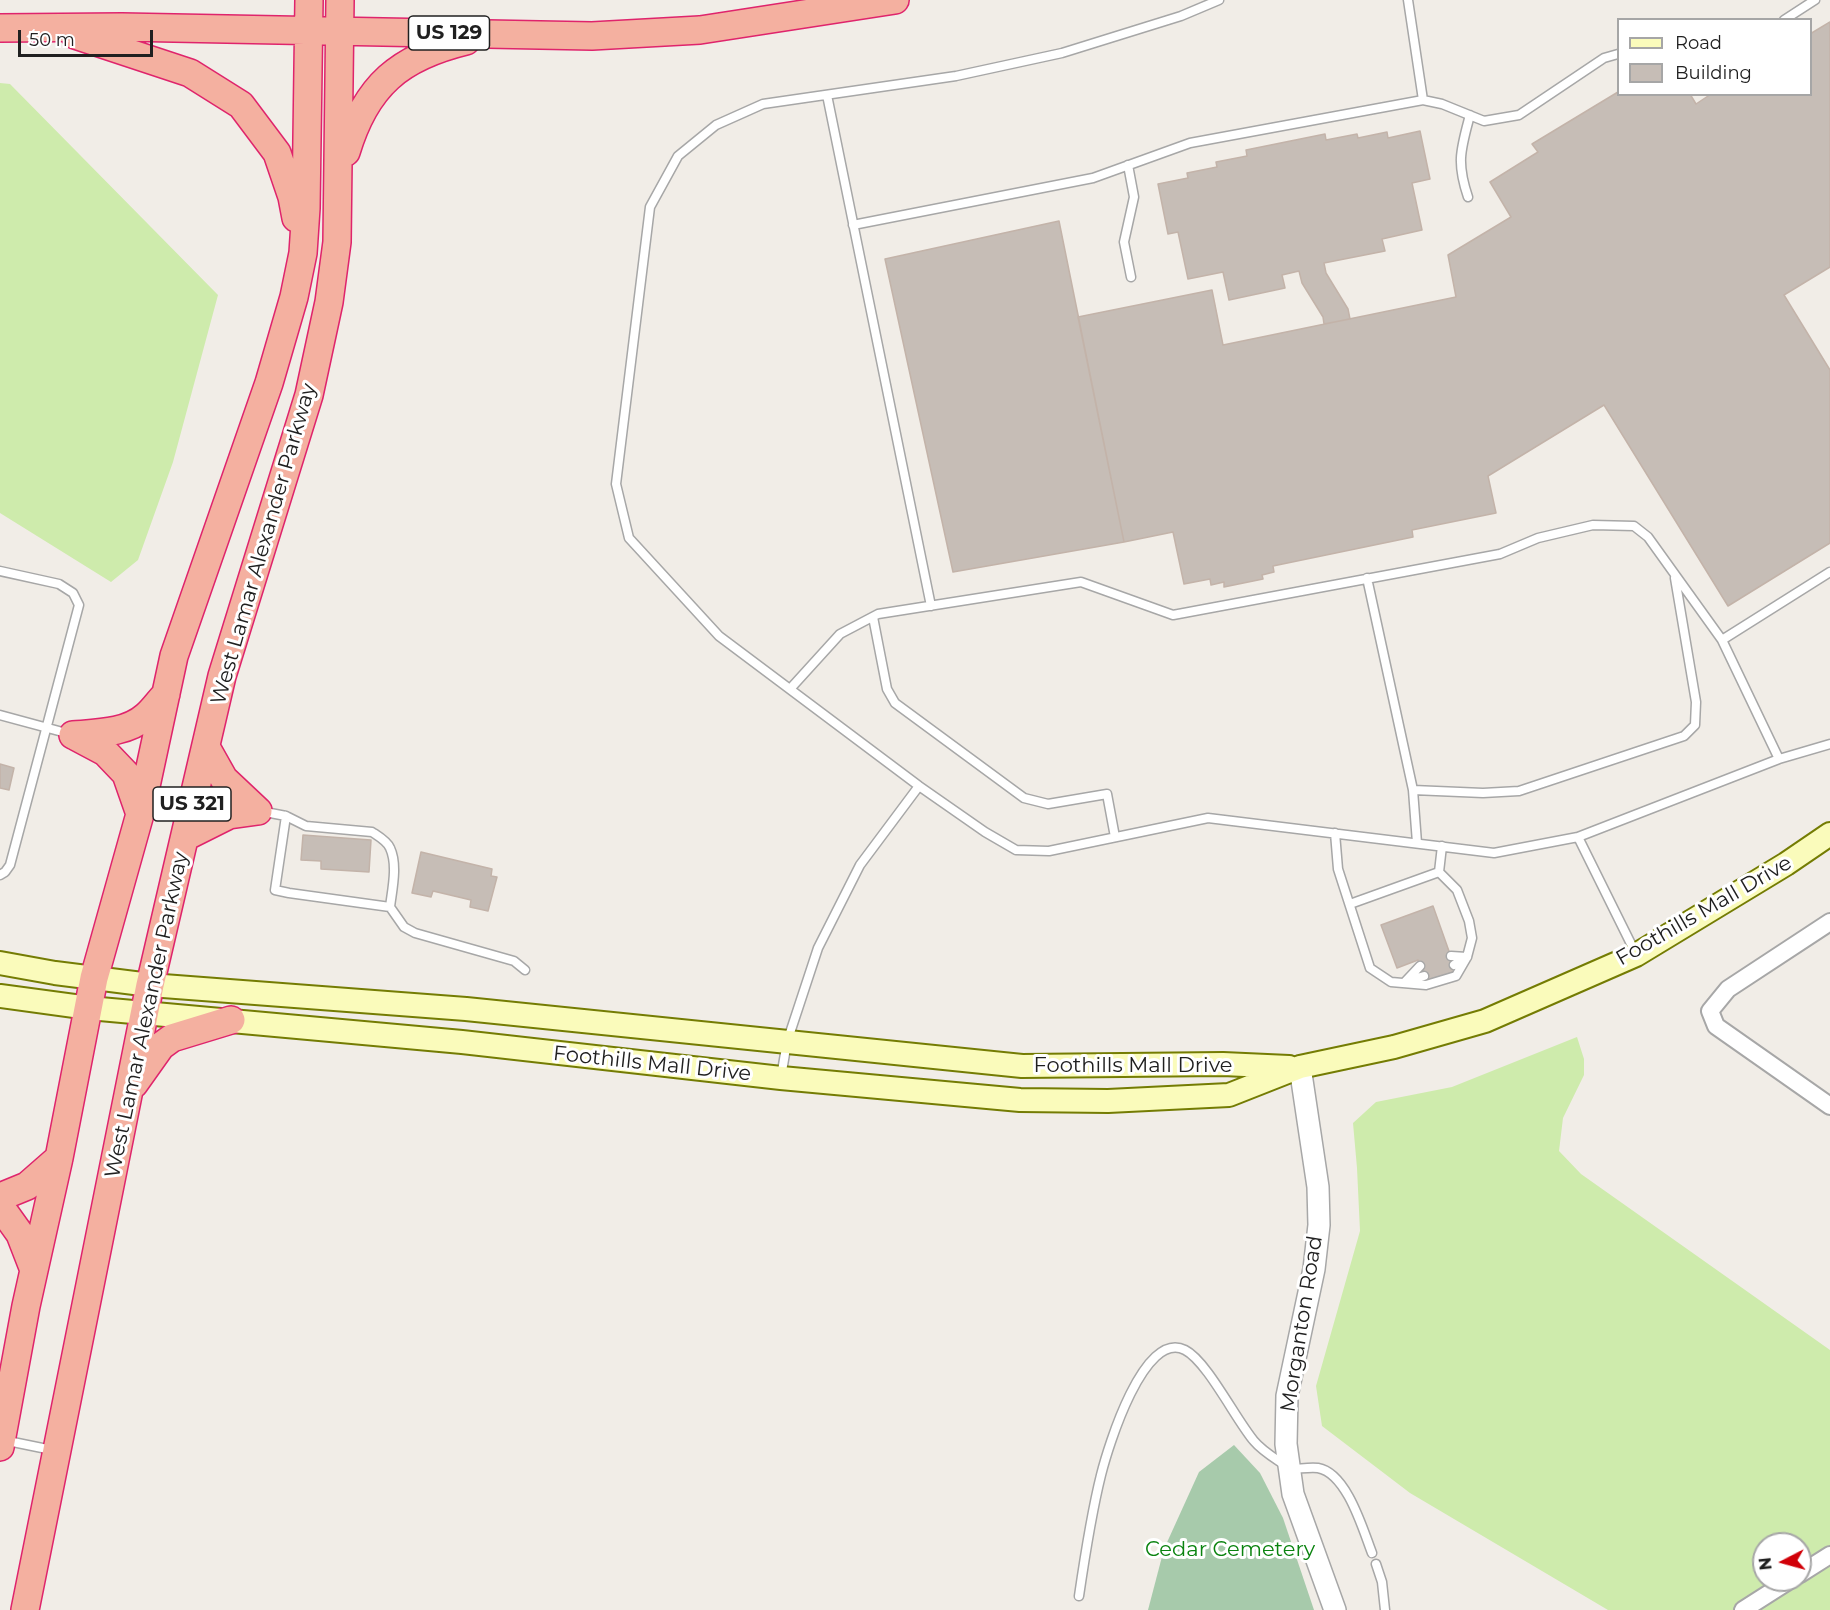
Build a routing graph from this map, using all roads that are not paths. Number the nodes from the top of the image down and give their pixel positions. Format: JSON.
{"nodes":[{"id":1,"x":309,"y":0,"type":"edge"},
{"id":2,"x":340,"y":0,"type":"edge"},
{"id":3,"x":895,"y":0,"type":"edge"},
{"id":4,"x":1219,"y":0,"type":"edge"},
{"id":5,"x":1408,"y":0,"type":"edge"},
{"id":6,"x":1815,"y":0,"type":"edge"},
{"id":7,"x":1787,"y":18,"type":"edge"},
{"id":8,"x":0,"y":28,"type":"edge"},
{"id":9,"x":57,"y":28,"type":"junction"},
{"id":10,"x":309,"y":31,"type":"junction"},
{"id":11,"x":340,"y":31,"type":"junction"},
{"id":12,"x":493,"y":34,"type":"junction"},
{"id":13,"x":1617,"y":54,"type":"edge"},
{"id":14,"x":827,"y":95,"type":"junction"},
{"id":15,"x":1423,"y":100,"type":"junction"},
{"id":16,"x":1470,"y":116,"type":"junction"},
{"id":17,"x":1128,"y":165,"type":"junction"},
{"id":18,"x":339,"y":176,"type":"junction"},
{"id":19,"x":1468,"y":197,"type":"dead end"},
{"id":20,"x":853,"y":225,"type":"junction"},
{"id":21,"x":303,"y":253,"type":"junction"},
{"id":22,"x":1131,"y":278,"type":"dead end"},
{"id":23,"x":0,"y":571,"type":"edge"},
{"id":24,"x":1830,"y":572,"type":"edge"},
{"id":25,"x":1675,"y":574,"type":"junction"},
{"id":26,"x":1367,"y":578,"type":"junction"},
{"id":27,"x":931,"y":606,"type":"junction"},
{"id":28,"x":873,"y":617,"type":"junction"},
{"id":29,"x":1722,"y":640,"type":"junction"},
{"id":30,"x":790,"y":689,"type":"junction"},
{"id":31,"x":166,"y":694,"type":"junction"},
{"id":32,"x":0,"y":714,"type":"edge"},
{"id":33,"x":46,"y":727,"type":"junction"},
{"id":34,"x":73,"y":735,"type":"junction"},
{"id":35,"x":1830,"y":744,"type":"edge"},
{"id":36,"x":206,"y":747,"type":"junction"},
{"id":37,"x":1779,"y":759,"type":"junction"},
{"id":38,"x":919,"y":786,"type":"junction"},
{"id":39,"x":1413,"y":789,"type":"junction"},
{"id":40,"x":258,"y":811,"type":"junction"},
{"id":41,"x":140,"y":814,"type":"junction"},
{"id":42,"x":286,"y":816,"type":"junction"},
{"id":43,"x":1335,"y":833,"type":"junction"},
{"id":44,"x":1830,"y":834,"type":"edge"},
{"id":45,"x":185,"y":837,"type":"junction"},
{"id":46,"x":1115,"y":837,"type":"junction"},
{"id":47,"x":1578,"y":837,"type":"junction"},
{"id":48,"x":1417,"y":843,"type":"junction"},
{"id":49,"x":1442,"y":846,"type":"junction"},
{"id":50,"x":1439,"y":872,"type":"junction"},
{"id":51,"x":0,"y":875,"type":"edge"},
{"id":52,"x":1350,"y":904,"type":"junction"},
{"id":53,"x":390,"y":907,"type":"junction"},
{"id":54,"x":1830,"y":922,"type":"edge"},
{"id":55,"x":1636,"y":955,"type":"junction"},
{"id":56,"x":1451,"y":956,"type":"dead end"},
{"id":57,"x":1467,"y":957,"type":"junction"},
{"id":58,"x":0,"y":963,"type":"edge"},
{"id":59,"x":1454,"y":965,"type":"dead end"},
{"id":60,"x":1420,"y":966,"type":"dead end"},
{"id":61,"x":525,"y":970,"type":"dead end"},
{"id":62,"x":1424,"y":976,"type":"dead end"},
{"id":63,"x":94,"y":978,"type":"junction"},
{"id":64,"x":1404,"y":983,"type":"junction"},
{"id":65,"x":150,"y":985,"type":"junction"},
{"id":66,"x":0,"y":996,"type":"edge"},
{"id":67,"x":89,"y":1008,"type":"junction"},
{"id":68,"x":144,"y":1012,"type":"junction"},
{"id":69,"x":231,"y":1020,"type":"junction"},
{"id":70,"x":787,"y":1042,"type":"junction"},
{"id":71,"x":1300,"y":1067,"type":"junction"},
{"id":72,"x":781,"y":1078,"type":"junction"},
{"id":73,"x":129,"y":1092,"type":"junction"},
{"id":74,"x":1830,"y":1106,"type":"edge"},
{"id":75,"x":59,"y":1158,"type":"junction"},
{"id":76,"x":0,"y":1197,"type":"edge"},
{"id":77,"x":0,"y":1206,"type":"edge"},
{"id":78,"x":34,"y":1270,"type":"junction"},
{"id":79,"x":0,"y":1442,"type":"edge"},
{"id":80,"x":57,"y":1451,"type":"junction"},
{"id":81,"x":1290,"y":1469,"type":"junction"},
{"id":82,"x":1372,"y":1553,"type":"dead end"},
{"id":83,"x":1830,"y":1555,"type":"edge"},
{"id":84,"x":1376,"y":1564,"type":"dead end"},
{"id":85,"x":1812,"y":1566,"type":"edge"},
{"id":86,"x":1771,"y":1592,"type":"edge"},
{"id":87,"x":1079,"y":1596,"type":"dead end"},
{"id":88,"x":25,"y":1610,"type":"edge"},
{"id":89,"x":1335,"y":1610,"type":"edge"},
{"id":90,"x":1385,"y":1610,"type":"edge"},
{"id":91,"x":1743,"y":1610,"type":"edge"}],
"edges":[{"from":1,"to":10,"type":"highway","name":"West Lamar Alexander Parkway","number":"US 321"},
{"from":2,"to":11,"type":"highway","name":"West Lamar Alexander Parkway","number":"US 321"},
{"from":3,"to":12,"type":"highway","number":"US 129"},
{"from":4,"to":14,"type":"lane"},
{"from":5,"to":15,"type":"lane"},
{"from":6,"to":7,"type":"lane"},
{"from":8,"to":9,"type":"highway","number":"US 129"},
{"from":9,"to":10,"type":"highway","number":"US 129"},
{"from":9,"to":21,"type":"highway"},
{"from":10,"to":11,"type":"highway","number":"US 129"},
{"from":10,"to":21,"type":"highway","name":"West Lamar Alexander Parkway","number":"US 321"},
{"from":11,"to":12,"type":"highway","number":"US 129"},
{"from":11,"to":18,"type":"highway","name":"West Lamar Alexander Parkway","number":"US 321"},
{"from":12,"to":18,"type":"highway"},
{"from":13,"to":16,"type":"lane"},
{"from":14,"to":20,"type":"lane"},
{"from":14,"to":30,"type":"lane"},
{"from":15,"to":16,"type":"lane"},
{"from":15,"to":17,"type":"lane"},
{"from":16,"to":19,"type":"lane"},
{"from":17,"to":20,"type":"lane"},
{"from":17,"to":22,"type":"lane"},
{"from":18,"to":36,"type":"highway","name":"West Lamar Alexander Parkway","number":"US 321"},
{"from":20,"to":27,"type":"lane"},
{"from":21,"to":31,"type":"highway","name":"West Lamar Alexander Parkway","number":"US 321"},
{"from":23,"to":33,"type":"lane"},
{"from":24,"to":29,"type":"lane"},
{"from":25,"to":26,"type":"lane"},
{"from":25,"to":29,"type":"lane"},
{"from":25,"to":39,"type":"lane"},
{"from":26,"to":27,"type":"lane"},
{"from":26,"to":39,"type":"lane"},
{"from":27,"to":28,"type":"lane"},
{"from":28,"to":30,"type":"lane"},
{"from":28,"to":46,"type":"lane"},
{"from":29,"to":37,"type":"lane"},
{"from":30,"to":38,"type":"lane"},
{"from":31,"to":34,"type":"highway"},
{"from":31,"to":41,"type":"highway","name":"West Lamar Alexander Parkway","number":"US 321"},
{"from":32,"to":33,"type":"lane"},
{"from":33,"to":34,"type":"lane"},
{"from":33,"to":51,"type":"lane"},
{"from":34,"to":41,"type":"highway"},
{"from":35,"to":37,"type":"lane"},
{"from":36,"to":40,"type":"highway"},
{"from":36,"to":45,"type":"highway","name":"West Lamar Alexander Parkway","number":"US 321"},
{"from":37,"to":47,"type":"lane"},
{"from":38,"to":46,"type":"lane"},
{"from":38,"to":70,"type":"lane"},
{"from":39,"to":48,"type":"lane"},
{"from":40,"to":42,"type":"lane"},
{"from":40,"to":45,"type":"highway"},
{"from":41,"to":63,"type":"highway","name":"West Lamar Alexander Parkway","number":"US 321"},
{"from":42,"to":53,"type":"lane"},
{"from":42,"to":53,"type":"lane"},
{"from":43,"to":46,"type":"lane"},
{"from":43,"to":48,"type":"lane"},
{"from":43,"to":52,"type":"lane"},
{"from":44,"to":55,"type":"main road","name":"Foothills Mall Drive"},
{"from":45,"to":65,"type":"highway","name":"West Lamar Alexander Parkway","number":"US 321"},
{"from":47,"to":49,"type":"lane"},
{"from":47,"to":55,"type":"lane"},
{"from":48,"to":49,"type":"lane"},
{"from":49,"to":50,"type":"lane"},
{"from":50,"to":52,"type":"lane"},
{"from":50,"to":57,"type":"lane"},
{"from":52,"to":64,"type":"lane"},
{"from":53,"to":61,"type":"lane"},
{"from":54,"to":74,"type":"street"},
{"from":55,"to":71,"type":"main road","name":"Foothills Mall Drive"},
{"from":56,"to":57,"type":"lane"},
{"from":57,"to":59,"type":"lane"},
{"from":57,"to":64,"type":"lane"},
{"from":58,"to":63,"type":"main road","name":"Foothills Mall Drive"},
{"from":60,"to":64,"type":"lane"},
{"from":62,"to":64,"type":"lane"},
{"from":63,"to":65,"type":"main road","name":"Foothills Mall Drive"},
{"from":63,"to":67,"type":"highway","name":"West Lamar Alexander Parkway","number":"US 321"},
{"from":65,"to":68,"type":"highway","name":"West Lamar Alexander Parkway","number":"US 321"},
{"from":65,"to":70,"type":"main road","name":"Foothills Mall Drive"},
{"from":66,"to":67,"type":"main road","name":"Foothills Mall Drive"},
{"from":67,"to":68,"type":"main road","name":"Foothills Mall Drive"},
{"from":67,"to":75,"type":"highway","name":"West Lamar Alexander Parkway","number":"US 321"},
{"from":68,"to":69,"type":"main road","name":"Foothills Mall Drive"},
{"from":68,"to":73,"type":"highway","name":"West Lamar Alexander Parkway","number":"US 321"},
{"from":69,"to":72,"type":"main road","name":"Foothills Mall Drive"},
{"from":69,"to":73,"type":"highway"},
{"from":70,"to":71,"type":"main road","name":"Foothills Mall Drive"},
{"from":70,"to":72,"type":"lane"},
{"from":71,"to":72,"type":"main road","name":"Foothills Mall Drive"},
{"from":71,"to":81,"type":"street","name":"Morganton Road"},
{"from":73,"to":80,"type":"highway","name":"West Lamar Alexander Parkway","number":"US 321"},
{"from":75,"to":76,"type":"highway"},
{"from":75,"to":78,"type":"highway","name":"West Lamar Alexander Parkway","number":"US 321"},
{"from":77,"to":78,"type":"highway"},
{"from":78,"to":79,"type":"highway","name":"West Lamar Alexander Parkway","number":"US 321"},
{"from":79,"to":80,"type":"lane"},
{"from":80,"to":88,"type":"highway","name":"West Lamar Alexander Parkway","number":"US 321"},
{"from":81,"to":82,"type":"lane"},
{"from":81,"to":87,"type":"lane"},
{"from":81,"to":89,"type":"street","name":"Morganton Road"},
{"from":83,"to":85,"type":"street"},
{"from":84,"to":90,"type":"lane"},
{"from":86,"to":91,"type":"street"}]}
